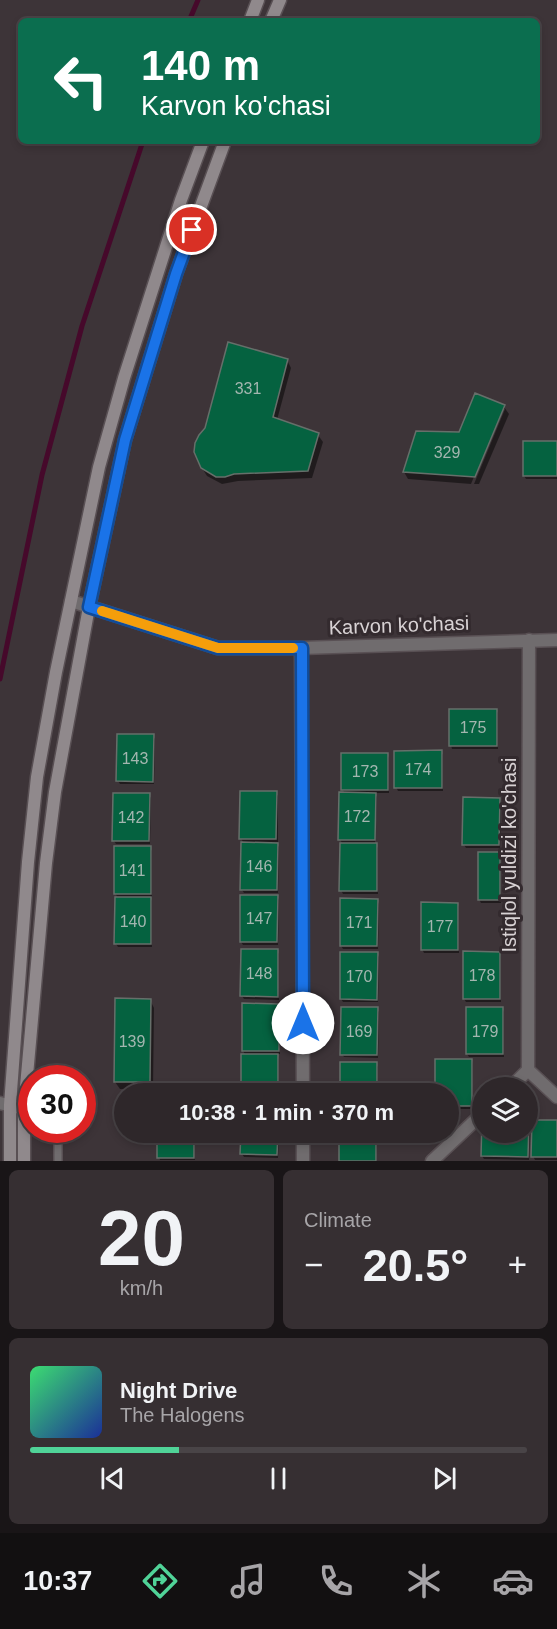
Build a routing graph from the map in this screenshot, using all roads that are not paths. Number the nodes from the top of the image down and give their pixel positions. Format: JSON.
{"nodes":[{"id":1,"x":258,"y":0,"type":"edge"},
{"id":2,"x":280,"y":0,"type":"edge"},
{"id":3,"x":251,"y":18,"type":"edge"},
{"id":4,"x":272,"y":18,"type":"edge"},
{"id":5,"x":203,"y":144,"type":"edge"},
{"id":6,"x":224,"y":144,"type":"edge"},
{"id":7,"x":70,"y":601,"type":"junction"},
{"id":8,"x":89,"y":607,"type":"junction"},
{"id":9,"x":529,"y":640,"type":"junction"},
{"id":10,"x":557,"y":640,"type":"edge"},
{"id":11,"x":302,"y":648,"type":"junction"},
{"id":12,"x":28,"y":1065,"type":"edge"},
{"id":13,"x":528,"y":1070,"type":"junction"},
{"id":14,"x":521,"y":1077,"type":"edge"},
{"id":15,"x":303,"y":1083,"type":"edge"},
{"id":16,"x":557,"y":1096,"type":"edge"},
{"id":17,"x":5,"y":1104,"type":"edge"},
{"id":18,"x":472,"y":1123,"type":"edge"},
{"id":19,"x":24,"y":1143,"type":"edge"},
{"id":20,"x":57,"y":1143,"type":"edge"},
{"id":21,"x":303,"y":1143,"type":"edge"},
{"id":22,"x":10,"y":1161,"type":"edge"},
{"id":23,"x":24,"y":1161,"type":"edge"},
{"id":24,"x":58,"y":1161,"type":"edge"},
{"id":25,"x":303,"y":1161,"type":"edge"},
{"id":26,"x":432,"y":1161,"type":"edge"}],
"edges":[{"from":1,"to":3,"type":"main road"},
{"from":2,"to":4,"type":"main road"},
{"from":5,"to":7,"type":"main road"},
{"from":6,"to":8,"type":"main road"},
{"from":7,"to":8,"type":"street","name":"Karvon ko'chasi"},
{"from":7,"to":17,"type":"main road"},
{"from":8,"to":11,"type":"street","name":"Karvon ko'chasi"},
{"from":8,"to":12,"type":"main road"},
{"from":9,"to":10,"type":"street","name":"Karvon ko'chasi"},
{"from":9,"to":11,"type":"street","name":"Karvon ko'chasi"},
{"from":9,"to":13,"type":"street","name":"Istiqlol yuldizi ko'chasi"},
{"from":11,"to":15,"type":"street"},
{"from":13,"to":14,"type":"street"},
{"from":13,"to":16,"type":"street"},
{"from":17,"to":22,"type":"main road"},
{"from":18,"to":26,"type":"street"},
{"from":19,"to":23,"type":"main road"},
{"from":20,"to":24,"type":"lane"},
{"from":21,"to":25,"type":"street"}]}
